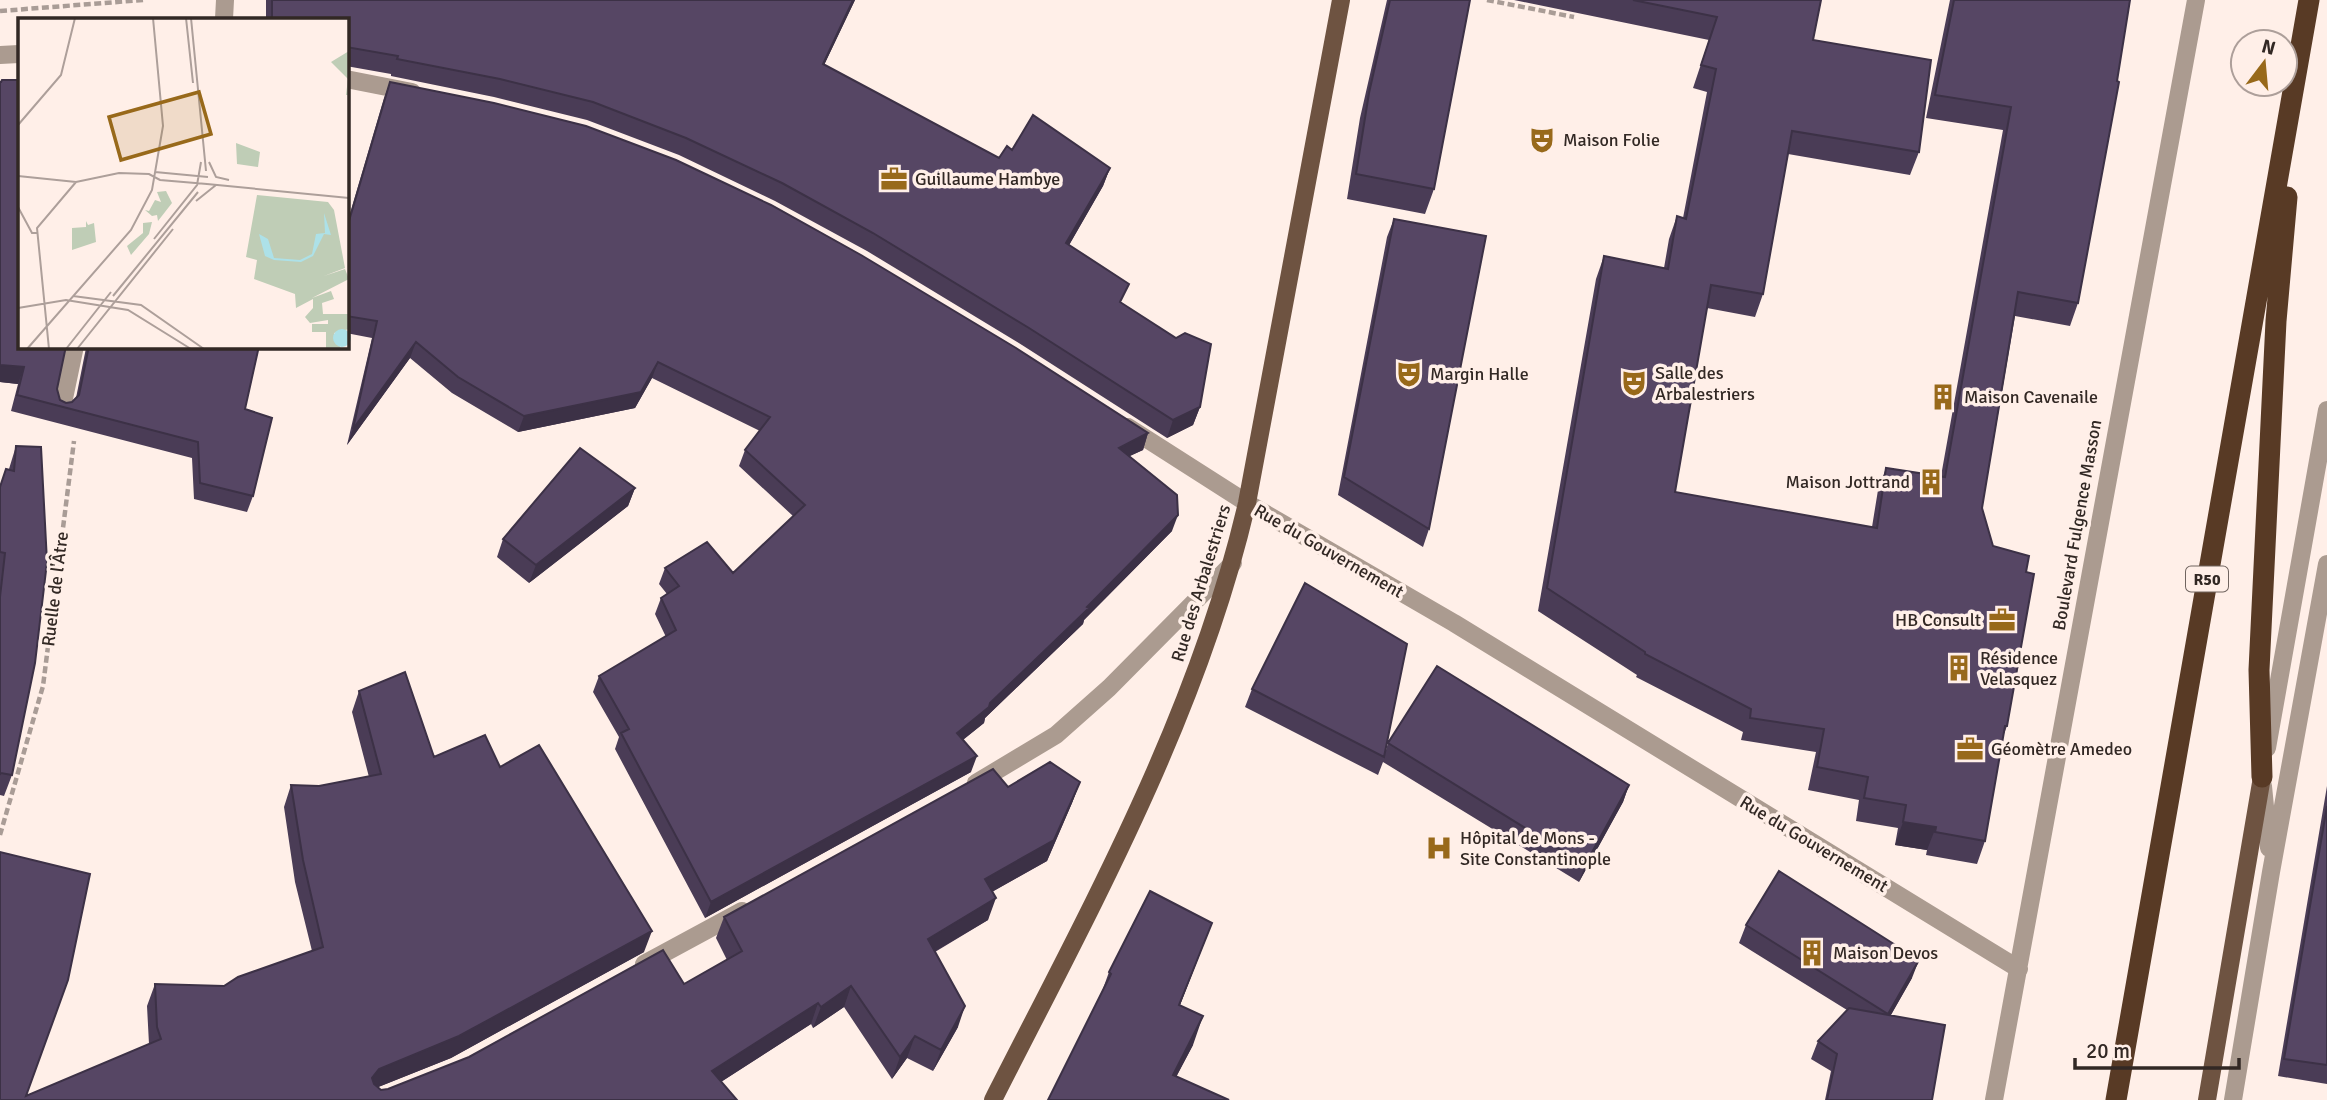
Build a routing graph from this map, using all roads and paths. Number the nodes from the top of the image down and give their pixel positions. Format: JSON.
{"nodes":[{"id":1,"x":143,"y":0,"type":"edge"},
{"id":2,"x":225,"y":0,"type":"edge"},
{"id":3,"x":1341,"y":0,"type":"edge"},
{"id":4,"x":1488,"y":0,"type":"edge"},
{"id":5,"x":2196,"y":0,"type":"edge"},
{"id":6,"x":2309,"y":0,"type":"edge"},
{"id":7,"x":0,"y":11,"type":"edge"},
{"id":8,"x":1574,"y":17,"type":"dead end"},
{"id":9,"x":225,"y":18,"type":"edge"},
{"id":10,"x":18,"y":54,"type":"edge"},
{"id":11,"x":2299,"y":54,"type":"edge"},
{"id":12,"x":0,"y":55,"type":"edge"},
{"id":13,"x":348,"y":79,"type":"edge"},
{"id":14,"x":425,"y":95,"type":"edge"},
{"id":15,"x":2291,"y":98,"type":"edge"},
{"id":16,"x":2295,"y":98,"type":"edge"},
{"id":17,"x":75,"y":348,"type":"edge"},
{"id":18,"x":62,"y":408,"type":"joint"},
{"id":19,"x":2327,"y":410,"type":"edge"},
{"id":20,"x":1118,"y":420,"type":"edge"},
{"id":21,"x":1247,"y":503,"type":"junction"},
{"id":22,"x":1233,"y":563,"type":"junction"},
{"id":23,"x":2327,"y":564,"type":"edge"},
{"id":24,"x":2262,"y":777,"type":"junction"},
{"id":25,"x":959,"y":792,"type":"edge"},
{"id":26,"x":0,"y":835,"type":"edge"},
{"id":27,"x":2271,"y":873,"type":"junction"},
{"id":28,"x":763,"y":900,"type":"edge"},
{"id":29,"x":2018,"y":969,"type":"junction"},
{"id":30,"x":628,"y":974,"type":"edge"},
{"id":31,"x":2207,"y":1098,"type":"edge"},
{"id":32,"x":993,"y":1100,"type":"edge"},
{"id":33,"x":1994,"y":1100,"type":"edge"},
{"id":34,"x":2116,"y":1100,"type":"edge"},
{"id":35,"x":2234,"y":1100,"type":"edge"}],
"edges":[{"from":1,"to":7,"type":"path"},
{"from":2,"to":9,"type":"street"},
{"from":3,"to":21,"type":"main road","name":"Rue des Arbalestriers"},
{"from":4,"to":8,"type":"path"},
{"from":5,"to":29,"type":"street","name":"Boulevard Fulgence Masson"},
{"from":6,"to":11,"type":"highway","number":"R50"},
{"from":10,"to":12,"type":"street"},
{"from":13,"to":14,"type":"street"},
{"from":15,"to":34,"type":"highway","number":"R50"},
{"from":16,"to":24,"type":"highway"},
{"from":17,"to":18,"type":"street"},
{"from":18,"to":26,"type":"path","name":"Ruelle de l'Âtre"},
{"from":19,"to":24,"type":"street"},
{"from":20,"to":21,"type":"street","name":"Rue du Gouvernement"},
{"from":21,"to":22,"type":"main road","name":"Rue des Arbalestriers"},
{"from":21,"to":29,"type":"street","name":"Rue du Gouvernement"},
{"from":22,"to":25,"type":"street"},
{"from":22,"to":32,"type":"main road","name":"Rue des Arbalestriers"},
{"from":23,"to":27,"type":"street"},
{"from":24,"to":27,"type":"street"},
{"from":24,"to":31,"type":"main road"},
{"from":27,"to":35,"type":"street"},
{"from":28,"to":30,"type":"street"},
{"from":29,"to":33,"type":"street","name":"Boulevard Fulgence Masson"},
{"from":31,"to":35,"type":"street"}]}
